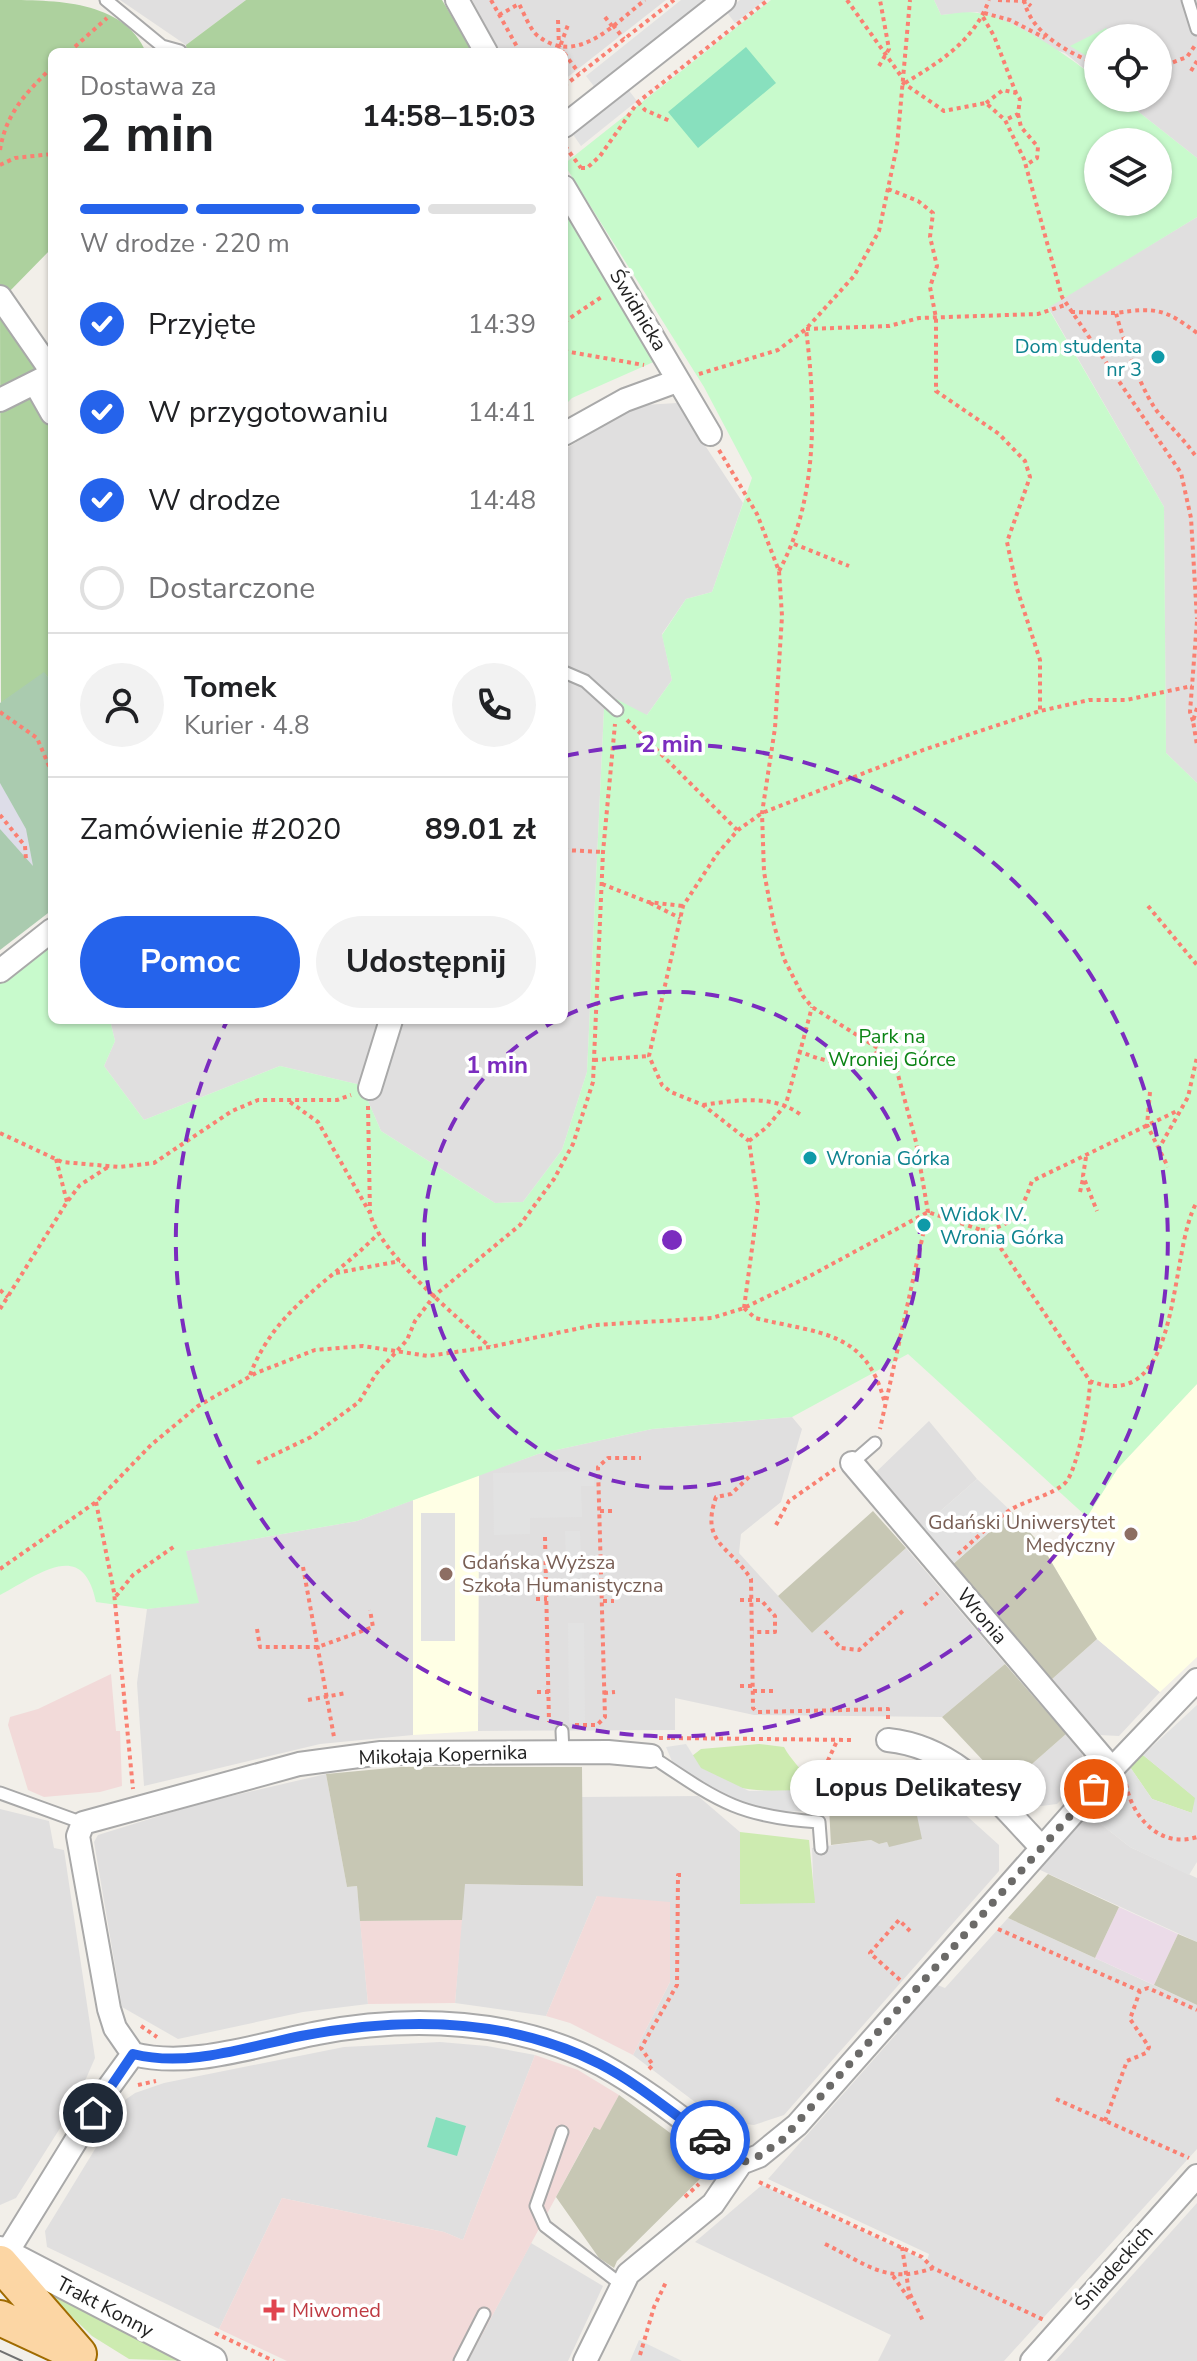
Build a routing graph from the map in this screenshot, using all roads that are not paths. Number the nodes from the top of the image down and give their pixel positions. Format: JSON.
{"nodes":[{"id":1,"x":106,"y":0,"type":"edge"},
{"id":2,"x":457,"y":0,"type":"edge"},
{"id":3,"x":724,"y":0,"type":"edge"},
{"id":4,"x":1188,"y":0,"type":"edge"},
{"id":5,"x":1197,"y":29,"type":"edge"},
{"id":6,"x":169,"y":48,"type":"edge"},
{"id":7,"x":484,"y":48,"type":"edge"},
{"id":8,"x":568,"y":123,"type":"edge"},
{"id":9,"x":569,"y":189,"type":"edge"},
{"id":10,"x":0,"y":297,"type":"edge"},
{"id":11,"x":46,"y":376,"type":"edge"},
{"id":12,"x":677,"y":381,"type":"junction"},
{"id":13,"x":0,"y":400,"type":"edge"},
{"id":14,"x":568,"y":432,"type":"edge"},
{"id":15,"x":710,"y":434,"type":"road end"},
{"id":16,"x":568,"y":674,"type":"edge"},
{"id":17,"x":617,"y":710,"type":"road end"},
{"id":18,"x":48,"y":933,"type":"edge"},
{"id":19,"x":0,"y":971,"type":"edge"},
{"id":20,"x":390,"y":1024,"type":"edge"},
{"id":21,"x":370,"y":1088,"type":"road end"},
{"id":22,"x":875,"y":1443,"type":"road end"},
{"id":23,"x":852,"y":1463,"type":"joint"},
{"id":24,"x":1197,"y":1680,"type":"edge"},
{"id":25,"x":888,"y":1735,"type":"road end"},
{"id":26,"x":653,"y":1747,"type":"joint"},
{"id":27,"x":1112,"y":1769,"type":"junction"},
{"id":28,"x":0,"y":1793,"type":"edge"},
{"id":29,"x":83,"y":1823,"type":"junction"},
{"id":30,"x":821,"y":1848,"type":"dead end"},
{"id":31,"x":1042,"y":1848,"type":"junction"},
{"id":32,"x":133,"y":2054,"type":"junction"},
{"id":33,"x":562,"y":2132,"type":"dead end"},
{"id":34,"x":741,"y":2163,"type":"junction"},
{"id":35,"x":1195,"y":2168,"type":"edge"},
{"id":36,"x":2,"y":2256,"type":"edge"},
{"id":37,"x":622,"y":2285,"type":"junction"},
{"id":38,"x":484,"y":2314,"type":"dead end"},
{"id":39,"x":0,"y":2318,"type":"edge"},
{"id":40,"x":86,"y":2358,"type":"edge"},
{"id":41,"x":212,"y":2361,"type":"edge"},
{"id":42,"x":460,"y":2361,"type":"edge"},
{"id":43,"x":585,"y":2361,"type":"edge"},
{"id":44,"x":1032,"y":2361,"type":"edge"}],
"edges":[{"from":1,"to":6,"type":"lane"},
{"from":2,"to":7,"type":"street"},
{"from":3,"to":8,"type":"street"},
{"from":4,"to":5,"type":"lane"},
{"from":9,"to":12,"type":"street","name":"Świdnicka"},
{"from":10,"to":11,"type":"street"},
{"from":11,"to":13,"type":"street"},
{"from":12,"to":14,"type":"street"},
{"from":12,"to":15,"type":"street","name":"Świdnicka"},
{"from":16,"to":17,"type":"lane"},
{"from":18,"to":19,"type":"street"},
{"from":20,"to":21,"type":"street"},
{"from":22,"to":23,"type":"lane"},
{"from":23,"to":27,"type":"street","name":"Wronia"},
{"from":24,"to":27,"type":"street"},
{"from":25,"to":31,"type":"street"},
{"from":26,"to":29,"type":"street","name":"Mikołaja Kopernika"},
{"from":26,"to":30,"type":"lane"},
{"from":27,"to":31,"type":"street"},
{"from":28,"to":29,"type":"lane"},
{"from":29,"to":32,"type":"street"},
{"from":31,"to":34,"type":"street"},
{"from":32,"to":34,"type":"street"},
{"from":32,"to":36,"type":"street"},
{"from":33,"to":37,"type":"lane"},
{"from":34,"to":37,"type":"street"},
{"from":35,"to":44,"type":"street","name":"Śniadeckich"},
{"from":36,"to":40,"type":"main road"},
{"from":36,"to":41,"type":"street","name":"Trakt Konny"},
{"from":37,"to":43,"type":"street"},
{"from":38,"to":42,"type":"lane"},
{"from":39,"to":40,"type":"main road"}]}
